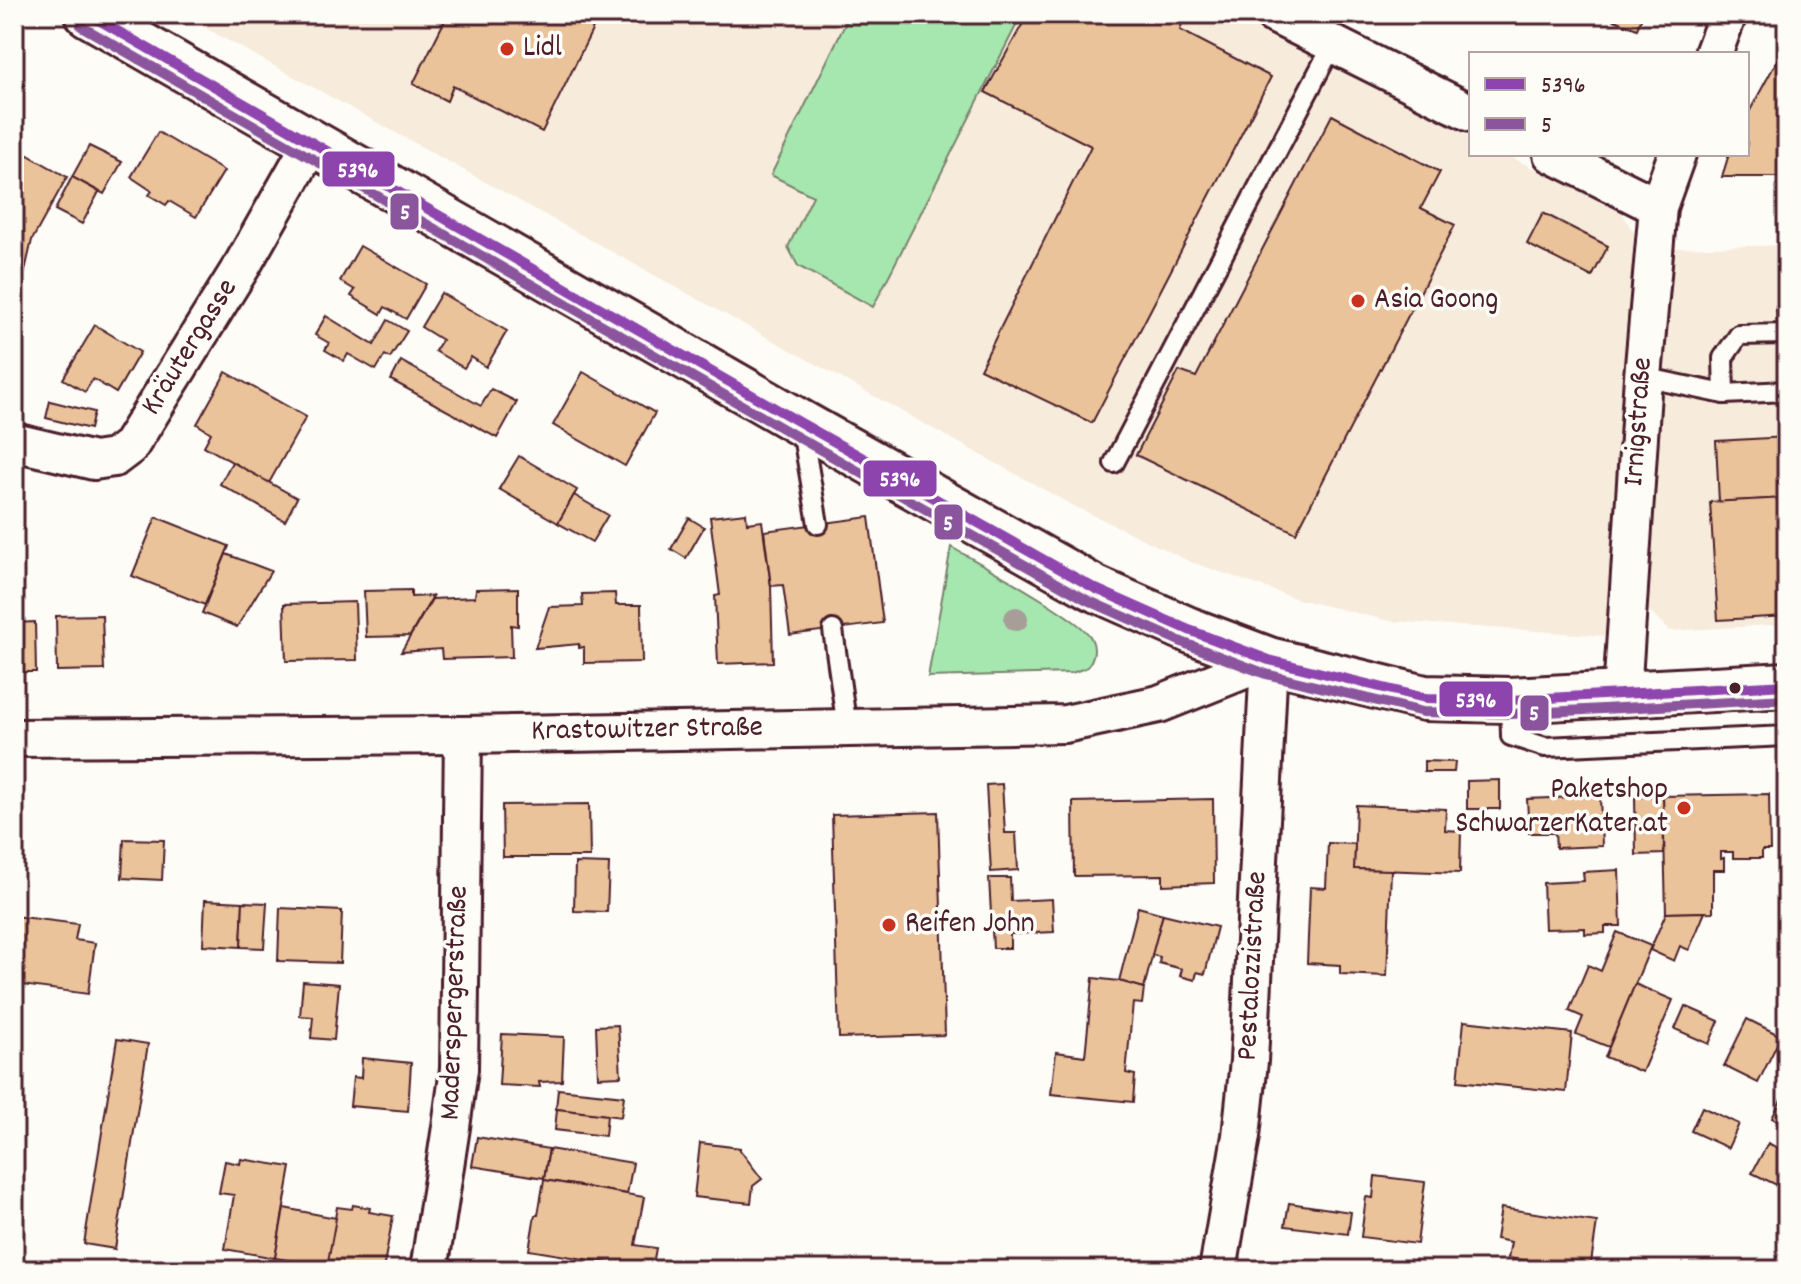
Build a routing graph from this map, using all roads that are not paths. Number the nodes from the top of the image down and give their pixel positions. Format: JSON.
{"nodes":[{"id":1,"x":88,"y":14,"type":"edge"},
{"id":2,"x":1273,"y":14,"type":"edge"},
{"id":3,"x":1728,"y":14,"type":"edge"},
{"id":4,"x":1333,"y":44,"type":"junction"},
{"id":5,"x":1714,"y":52,"type":"edge"},
{"id":6,"x":1469,"y":112,"type":"edge"},
{"id":7,"x":312,"y":142,"type":"junction"},
{"id":8,"x":1556,"y":156,"type":"edge"},
{"id":9,"x":1676,"y":156,"type":"edge"},
{"id":10,"x":1658,"y":207,"type":"junction"},
{"id":11,"x":1787,"y":334,"type":"edge"},
{"id":12,"x":1643,"y":377,"type":"junction"},
{"id":13,"x":1787,"y":391,"type":"edge"},
{"id":14,"x":1724,"y":394,"type":"junction"},
{"id":15,"x":801,"y":423,"type":"junction"},
{"id":16,"x":14,"y":442,"type":"edge"},
{"id":17,"x":1114,"y":463,"type":"dead end"},
{"id":18,"x":818,"y":524,"type":"dead end"},
{"id":19,"x":833,"y":630,"type":"dead end"},
{"id":20,"x":1269,"y":660,"type":"junction"},
{"id":21,"x":1787,"y":685,"type":"edge"},
{"id":22,"x":1622,"y":694,"type":"junction"},
{"id":23,"x":1510,"y":700,"type":"junction"},
{"id":24,"x":847,"y":728,"type":"junction"},
{"id":25,"x":463,"y":735,"type":"junction"},
{"id":26,"x":1787,"y":736,"type":"edge"},
{"id":27,"x":14,"y":738,"type":"edge"},
{"id":28,"x":429,"y":1270,"type":"edge"},
{"id":29,"x":1218,"y":1270,"type":"edge"}],
"edges":[{"from":1,"to":7,"type":"main road"},
{"from":2,"to":4,"type":"street"},
{"from":3,"to":5,"type":"street"},
{"from":4,"to":6,"type":"street"},
{"from":4,"to":17,"type":"lane"},
{"from":7,"to":15,"type":"main road"},
{"from":7,"to":16,"type":"street","name":"Kräutergasse"},
{"from":8,"to":10,"type":"street"},
{"from":9,"to":10,"type":"street","name":"Irnigstraße"},
{"from":10,"to":12,"type":"street","name":"Irnigstraße"},
{"from":11,"to":14,"type":"lane"},
{"from":12,"to":14,"type":"lane"},
{"from":12,"to":22,"type":"street","name":"Irnigstraße"},
{"from":13,"to":14,"type":"lane"},
{"from":15,"to":18,"type":"lane"},
{"from":15,"to":20,"type":"main road"},
{"from":19,"to":24,"type":"lane"},
{"from":20,"to":23,"type":"main road"},
{"from":20,"to":24,"type":"street","name":"Krastowitzer Straße"},
{"from":20,"to":29,"type":"street","name":"Pestalozzistraße"},
{"from":21,"to":22,"type":"main road"},
{"from":22,"to":23,"type":"main road"},
{"from":23,"to":26,"type":"lane"},
{"from":24,"to":25,"type":"street","name":"Krastowitzer Straße"},
{"from":25,"to":27,"type":"street","name":"Krastowitzer Straße"},
{"from":25,"to":28,"type":"street","name":"Maderspergerstraße"}]}
